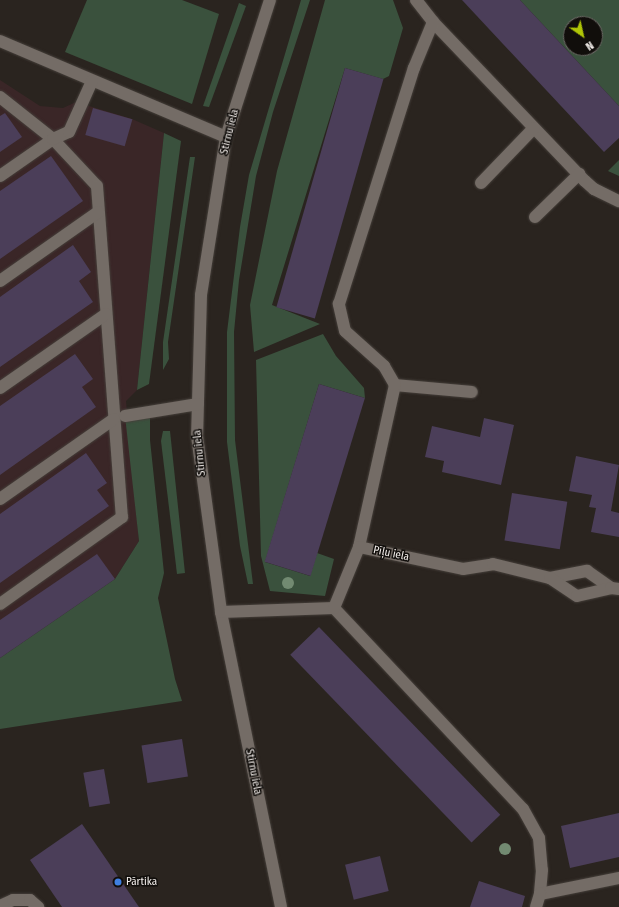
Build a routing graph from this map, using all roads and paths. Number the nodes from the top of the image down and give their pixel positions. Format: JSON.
{"nodes":[{"id":1,"x":270,"y":0,"type":"edge"},
{"id":2,"x":416,"y":0,"type":"edge"},
{"id":3,"x":432,"y":22,"type":"junction"},
{"id":4,"x":0,"y":41,"type":"edge"},
{"id":5,"x":92,"y":81,"type":"junction"},
{"id":6,"x":0,"y":97,"type":"edge"},
{"id":7,"x":534,"y":128,"type":"junction"},
{"id":8,"x":226,"y":137,"type":"junction"},
{"id":9,"x":53,"y":139,"type":"junction"},
{"id":10,"x":579,"y":174,"type":"junction"},
{"id":11,"x":0,"y":176,"type":"edge"},
{"id":12,"x":481,"y":183,"type":"dead end"},
{"id":13,"x":619,"y":201,"type":"edge"},
{"id":14,"x":98,"y":212,"type":"junction"},
{"id":15,"x":535,"y":216,"type":"dead end"},
{"id":16,"x":0,"y":281,"type":"edge"},
{"id":17,"x":106,"y":314,"type":"junction"},
{"id":18,"x":395,"y":385,"type":"junction"},
{"id":19,"x":0,"y":388,"type":"edge"},
{"id":20,"x":472,"y":392,"type":"dead end"},
{"id":21,"x":198,"y":404,"type":"junction"},
{"id":22,"x":120,"y":417,"type":"junction"},
{"id":23,"x":0,"y":499,"type":"edge"},
{"id":24,"x":359,"y":547,"type":"junction"},
{"id":25,"x":550,"y":578,"type":"junction"},
{"id":26,"x":615,"y":588,"type":"edge"},
{"id":27,"x":0,"y":604,"type":"edge"},
{"id":28,"x":334,"y":608,"type":"junction"},
{"id":29,"x":221,"y":612,"type":"junction"},
{"id":30,"x":619,"y":878,"type":"edge"},
{"id":31,"x":540,"y":894,"type":"junction"},
{"id":32,"x":0,"y":906,"type":"edge"},
{"id":33,"x":38,"y":907,"type":"edge"},
{"id":34,"x":281,"y":907,"type":"edge"},
{"id":35,"x":536,"y":907,"type":"edge"}],
"edges":[{"from":1,"to":8,"type":"street","name":"Stirnu iela"},
{"from":2,"to":3,"type":"street"},
{"from":3,"to":7,"type":"street"},
{"from":3,"to":18,"type":"street"},
{"from":4,"to":5,"type":"street"},
{"from":5,"to":8,"type":"street"},
{"from":5,"to":9,"type":"street"},
{"from":6,"to":9,"type":"street"},
{"from":7,"to":10,"type":"street"},
{"from":7,"to":12,"type":"street"},
{"from":8,"to":21,"type":"street","name":"Stirnu iela"},
{"from":9,"to":11,"type":"street"},
{"from":9,"to":14,"type":"street"},
{"from":10,"to":13,"type":"street"},
{"from":10,"to":15,"type":"street"},
{"from":14,"to":16,"type":"street"},
{"from":14,"to":17,"type":"street"},
{"from":17,"to":19,"type":"street"},
{"from":17,"to":22,"type":"street"},
{"from":18,"to":20,"type":"street"},
{"from":18,"to":24,"type":"street"},
{"from":21,"to":22,"type":"street"},
{"from":21,"to":29,"type":"street","name":"Stirnu iela"},
{"from":22,"to":23,"type":"street"},
{"from":22,"to":27,"type":"street"},
{"from":24,"to":25,"type":"street","name":"Pīļu iela"},
{"from":24,"to":28,"type":"street","name":"Pīļu iela"},
{"from":25,"to":26,"type":"street","name":"Pīļu iela"},
{"from":25,"to":26,"type":"street","name":"Pīļu iela"},
{"from":28,"to":29,"type":"street"},
{"from":28,"to":31,"type":"street"},
{"from":29,"to":34,"type":"street","name":"Stirnu iela"},
{"from":30,"to":31,"type":"street"},
{"from":31,"to":35,"type":"street"},
{"from":32,"to":33,"type":"street"}]}
